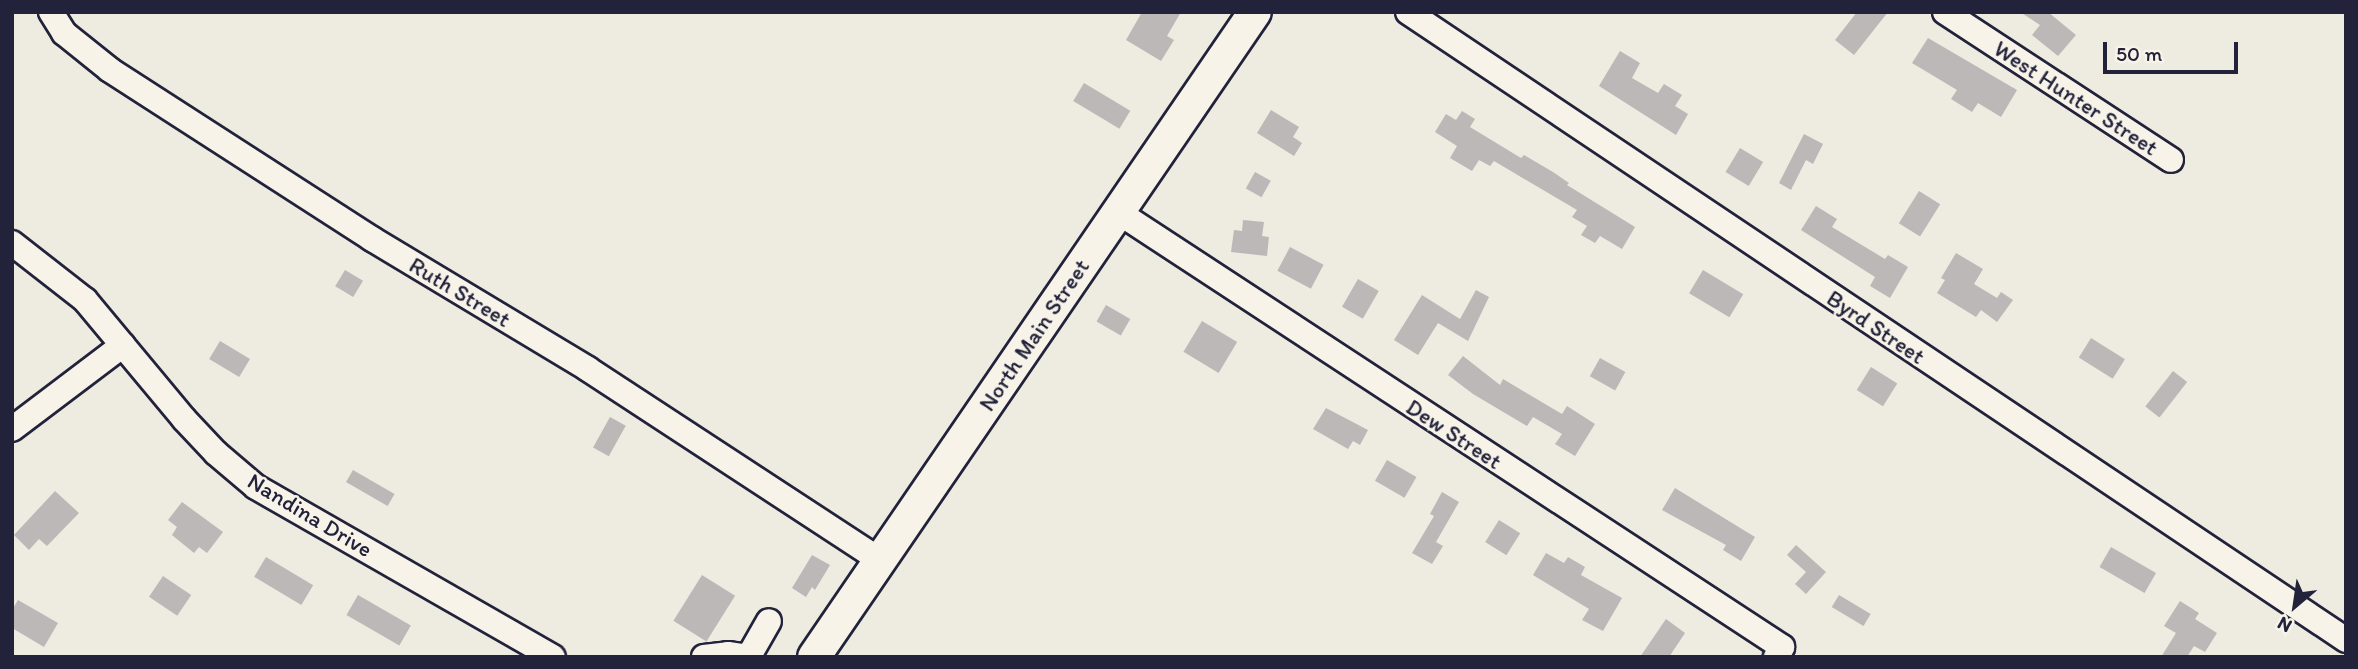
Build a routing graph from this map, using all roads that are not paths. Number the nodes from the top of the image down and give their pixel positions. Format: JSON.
{"nodes":[{"id":1,"x":51,"y":12,"type":"edge"},
{"id":2,"x":1255,"y":12,"type":"edge"},
{"id":3,"x":1408,"y":12,"type":"edge"},
{"id":4,"x":1945,"y":12,"type":"edge"},
{"id":5,"x":2171,"y":160,"type":"dead end"},
{"id":6,"x":1118,"y":212,"type":"junction"},
{"id":7,"x":12,"y":243,"type":"edge"},
{"id":8,"x":123,"y":345,"type":"junction"},
{"id":9,"x":12,"y":429,"type":"edge"},
{"id":10,"x":880,"y":560,"type":"junction"},
{"id":11,"x":769,"y":621,"type":"dead end"},
{"id":12,"x":2346,"y":640,"type":"edge"},
{"id":13,"x":553,"y":657,"type":"edge"},
{"id":14,"x":704,"y":657,"type":"edge"},
{"id":15,"x":750,"y":657,"type":"edge"},
{"id":16,"x":814,"y":657,"type":"edge"},
{"id":17,"x":1776,"y":657,"type":"edge"}],
"edges":[{"from":1,"to":10,"type":"street","name":"Ruth Street"},
{"from":2,"to":6,"type":"main road","name":"North Main Street"},
{"from":3,"to":12,"type":"street","name":"Byrd Street"},
{"from":4,"to":5,"type":"street","name":"West Hunter Street"},
{"from":6,"to":10,"type":"main road","name":"North Main Street"},
{"from":6,"to":17,"type":"street","name":"Dew Street"},
{"from":7,"to":8,"type":"street","name":"Nandina Drive"},
{"from":8,"to":9,"type":"street"},
{"from":8,"to":13,"type":"street","name":"Nandina Drive"},
{"from":10,"to":16,"type":"main road","name":"North Main Street"},
{"from":11,"to":15,"type":"street"},
{"from":14,"to":15,"type":"street"}]}
